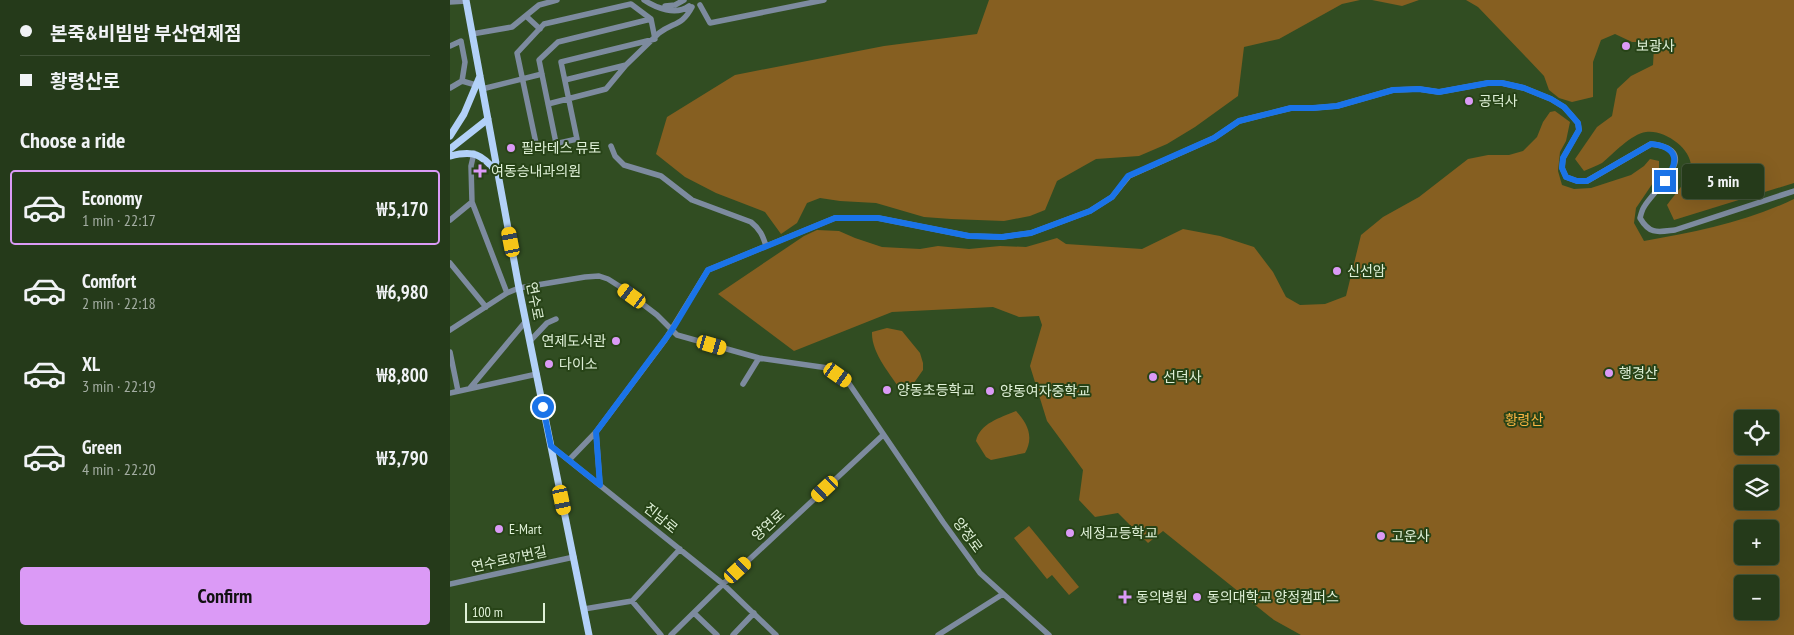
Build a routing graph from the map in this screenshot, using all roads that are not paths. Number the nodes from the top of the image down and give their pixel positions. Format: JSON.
{"nodes":[{"id":1,"x":466,"y":0,"type":"edge"},
{"id":2,"x":556,"y":0,"type":"edge"},
{"id":3,"x":644,"y":0,"type":"edge"},
{"id":4,"x":684,"y":0,"type":"edge"},
{"id":5,"x":824,"y":0,"type":"edge"},
{"id":6,"x":450,"y":2,"type":"edge"},
{"id":7,"x":632,"y":2,"type":"edge"},
{"id":8,"x":701,"y":2,"type":"edge"},
{"id":9,"x":658,"y":7,"type":"junction"},
{"id":10,"x":691,"y":7,"type":"junction"},
{"id":11,"x":526,"y":16,"type":"junction"},
{"id":12,"x":651,"y":19,"type":"junction"},
{"id":13,"x":540,"y":29,"type":"junction"},
{"id":14,"x":472,"y":34,"type":"junction"},
{"id":15,"x":655,"y":38,"type":"junction"},
{"id":16,"x":450,"y":46,"type":"edge"},
{"id":17,"x":626,"y":65,"type":"junction"},
{"id":18,"x":542,"y":74,"type":"junction"},
{"id":19,"x":522,"y":79,"type":"junction"},
{"id":20,"x":565,"y":80,"type":"junction"},
{"id":21,"x":462,"y":81,"type":"junction"},
{"id":22,"x":479,"y":87,"type":"junction"},
{"id":23,"x":450,"y":88,"type":"edge"},
{"id":24,"x":569,"y":99,"type":"junction"},
{"id":25,"x":548,"y":104,"type":"junction"},
{"id":26,"x":488,"y":119,"type":"junction"},
{"id":27,"x":450,"y":136,"type":"edge"},
{"id":28,"x":556,"y":144,"type":"junction"},
{"id":29,"x":611,"y":146,"type":"dead end"},
{"id":30,"x":450,"y":150,"type":"edge"},
{"id":31,"x":474,"y":153,"type":"junction"},
{"id":32,"x":450,"y":156,"type":"edge"},
{"id":33,"x":498,"y":173,"type":"junction"},
{"id":34,"x":1794,"y":191,"type":"edge"},
{"id":35,"x":472,"y":202,"type":"junction"},
{"id":36,"x":450,"y":220,"type":"edge"},
{"id":37,"x":766,"y":246,"type":"junction"},
{"id":38,"x":450,"y":263,"type":"edge"},
{"id":39,"x":520,"y":288,"type":"junction"},
{"id":40,"x":507,"y":293,"type":"junction"},
{"id":41,"x":486,"y":307,"type":"junction"},
{"id":42,"x":556,"y":319,"type":"dead end"},
{"id":43,"x":526,"y":321,"type":"junction"},
{"id":44,"x":450,"y":330,"type":"edge"},
{"id":45,"x":672,"y":330,"type":"junction"},
{"id":46,"x":530,"y":341,"type":"junction"},
{"id":47,"x":450,"y":352,"type":"edge"},
{"id":48,"x":759,"y":358,"type":"junction"},
{"id":49,"x":537,"y":374,"type":"junction"},
{"id":50,"x":743,"y":384,"type":"dead end"},
{"id":51,"x":470,"y":388,"type":"junction"},
{"id":52,"x":458,"y":391,"type":"junction"},
{"id":53,"x":450,"y":393,"type":"edge"},
{"id":54,"x":596,"y":432,"type":"junction"},
{"id":55,"x":883,"y":435,"type":"junction"},
{"id":56,"x":551,"y":446,"type":"junction"},
{"id":57,"x":569,"y":460,"type":"junction"},
{"id":58,"x":600,"y":485,"type":"junction"},
{"id":59,"x":680,"y":549,"type":"junction"},
{"id":60,"x":574,"y":557,"type":"junction"},
{"id":61,"x":450,"y":584,"type":"edge"},
{"id":62,"x":723,"y":584,"type":"junction"},
{"id":63,"x":1003,"y":594,"type":"junction"},
{"id":64,"x":632,"y":601,"type":"junction"},
{"id":65,"x":584,"y":609,"type":"junction"},
{"id":66,"x":694,"y":612,"type":"junction"},
{"id":67,"x":754,"y":613,"type":"junction"},
{"id":68,"x":589,"y":635,"type":"edge"},
{"id":69,"x":661,"y":635,"type":"edge"},
{"id":70,"x":672,"y":635,"type":"edge"},
{"id":71,"x":717,"y":635,"type":"edge"},
{"id":72,"x":733,"y":635,"type":"edge"},
{"id":73,"x":776,"y":635,"type":"edge"},
{"id":74,"x":938,"y":635,"type":"edge"},
{"id":75,"x":1049,"y":635,"type":"edge"}],
"edges":[{"from":1,"to":6,"type":"street"},
{"from":1,"to":14,"type":"main road"},
{"from":2,"to":11,"type":"street"},
{"from":3,"to":9,"type":"street"},
{"from":4,"to":9,"type":"street"},
{"from":4,"to":10,"type":"street"},
{"from":5,"to":8,"type":"street"},
{"from":7,"to":12,"type":"street"},
{"from":7,"to":13,"type":"street"},
{"from":8,"to":10,"type":"street"},
{"from":9,"to":10,"type":"street"},
{"from":10,"to":15,"type":"street"},
{"from":11,"to":13,"type":"street"},
{"from":11,"to":14,"type":"street"},
{"from":12,"to":15,"type":"street"},
{"from":12,"to":18,"type":"street"},
{"from":13,"to":19,"type":"street"},
{"from":14,"to":22,"type":"main road"},
{"from":15,"to":17,"type":"street"},
{"from":15,"to":20,"type":"street"},
{"from":16,"to":21,"type":"street"},
{"from":17,"to":20,"type":"street"},
{"from":17,"to":24,"type":"street"},
{"from":18,"to":19,"type":"street"},
{"from":18,"to":25,"type":"street"},
{"from":19,"to":22,"type":"street"},
{"from":19,"to":28,"type":"street"},
{"from":20,"to":24,"type":"street"},
{"from":21,"to":22,"type":"street"},
{"from":21,"to":23,"type":"street"},
{"from":22,"to":26,"type":"main road","name":"연수로"},
{"from":22,"to":27,"type":"main road"},
{"from":24,"to":25,"type":"street"},
{"from":24,"to":28,"type":"street"},
{"from":25,"to":28,"type":"street"},
{"from":26,"to":30,"type":"main road"},
{"from":26,"to":33,"type":"main road","name":"연수로"},
{"from":29,"to":37,"type":"street"},
{"from":31,"to":32,"type":"main road"},
{"from":31,"to":33,"type":"main road"},
{"from":31,"to":35,"type":"street"},
{"from":33,"to":39,"type":"main road","name":"연수로"},
{"from":34,"to":37,"type":"street"},
{"from":35,"to":36,"type":"street"},
{"from":35,"to":40,"type":"street"},
{"from":37,"to":45,"type":"street"},
{"from":38,"to":41,"type":"street"},
{"from":39,"to":40,"type":"street"},
{"from":39,"to":43,"type":"main road","name":"연수로"},
{"from":39,"to":45,"type":"street"},
{"from":40,"to":41,"type":"street"},
{"from":41,"to":44,"type":"street"},
{"from":42,"to":46,"type":"street"},
{"from":43,"to":46,"type":"main road","name":"연수로"},
{"from":43,"to":51,"type":"street"},
{"from":45,"to":48,"type":"street","name":"양정로"},
{"from":45,"to":54,"type":"street"},
{"from":46,"to":49,"type":"main road","name":"연수로"},
{"from":47,"to":52,"type":"street"},
{"from":48,"to":50,"type":"street"},
{"from":48,"to":55,"type":"street","name":"양정로"},
{"from":49,"to":51,"type":"street"},
{"from":49,"to":56,"type":"main road","name":"연수로"},
{"from":51,"to":52,"type":"street"},
{"from":52,"to":53,"type":"street"},
{"from":54,"to":57,"type":"street"},
{"from":54,"to":58,"type":"street"},
{"from":55,"to":62,"type":"street","name":"양연로"},
{"from":55,"to":63,"type":"street","name":"양정로"},
{"from":56,"to":57,"type":"street","name":"진남로"},
{"from":56,"to":60,"type":"main road","name":"연수로"},
{"from":57,"to":58,"type":"street","name":"진남로"},
{"from":58,"to":59,"type":"street","name":"진남로"},
{"from":59,"to":62,"type":"street","name":"진남로"},
{"from":59,"to":64,"type":"street"},
{"from":60,"to":61,"type":"street","name":"연수로87번길"},
{"from":60,"to":65,"type":"main road","name":"연수로"},
{"from":62,"to":66,"type":"street","name":"양연로"},
{"from":62,"to":67,"type":"street","name":"진남로"},
{"from":63,"to":74,"type":"street"},
{"from":63,"to":75,"type":"street","name":"양정로"},
{"from":64,"to":65,"type":"street"},
{"from":64,"to":69,"type":"street"},
{"from":65,"to":68,"type":"main road","name":"연수로"},
{"from":66,"to":70,"type":"street","name":"양연로"},
{"from":66,"to":71,"type":"street"},
{"from":67,"to":72,"type":"street"},
{"from":67,"to":73,"type":"street","name":"진남로"}]}
